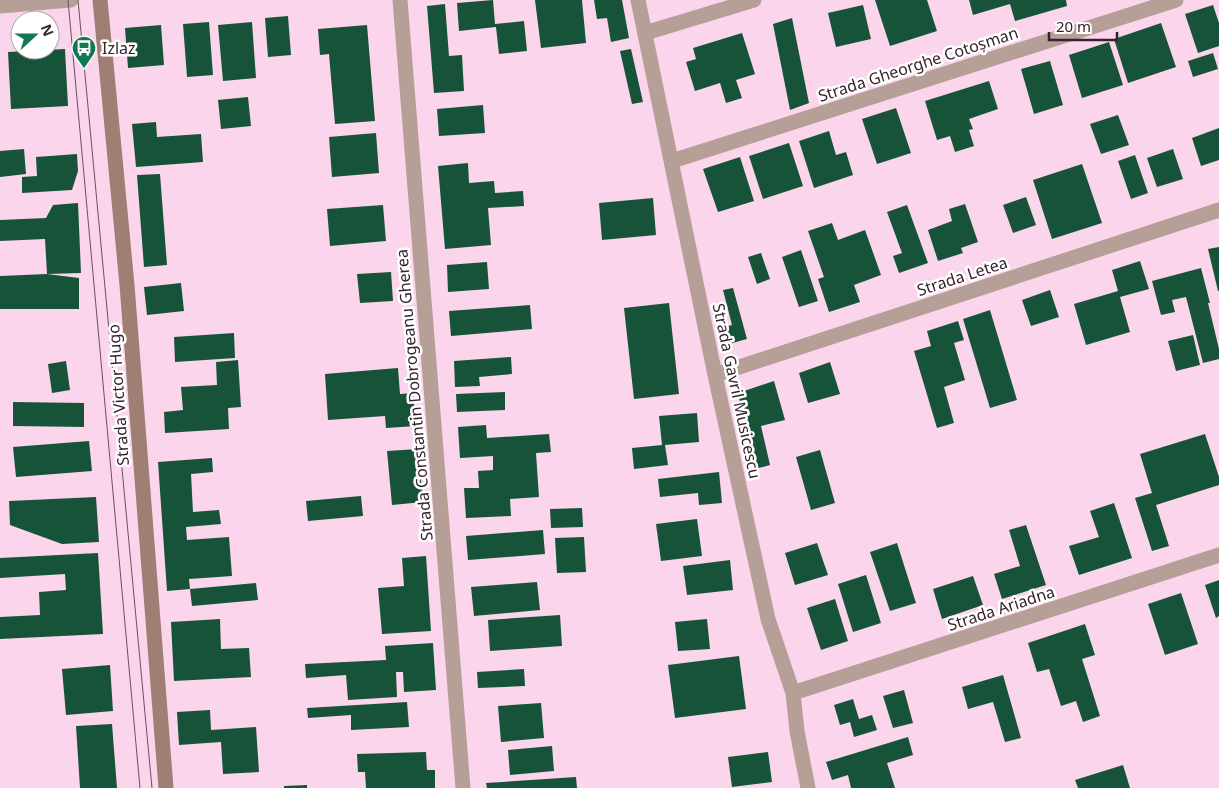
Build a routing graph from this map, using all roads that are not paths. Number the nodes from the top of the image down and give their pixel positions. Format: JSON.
{"nodes":[{"id":1,"x":72,"y":0,"type":"edge"},
{"id":2,"x":100,"y":0,"type":"edge"},
{"id":3,"x":400,"y":0,"type":"edge"},
{"id":4,"x":638,"y":0,"type":"edge"},
{"id":5,"x":754,"y":0,"type":"edge"},
{"id":6,"x":1176,"y":0,"type":"edge"},
{"id":7,"x":0,"y":6,"type":"edge"},
{"id":8,"x":645,"y":33,"type":"junction"},
{"id":9,"x":672,"y":162,"type":"junction"},
{"id":10,"x":1219,"y":210,"type":"edge"},
{"id":11,"x":715,"y":374,"type":"junction"},
{"id":12,"x":1219,"y":555,"type":"edge"},
{"id":13,"x":793,"y":693,"type":"junction"},
{"id":14,"x":166,"y":788,"type":"edge"},
{"id":15,"x":463,"y":788,"type":"edge"},
{"id":16,"x":808,"y":788,"type":"edge"}],
"edges":[{"from":1,"to":7,"type":"street"},
{"from":2,"to":14,"type":"street","name":"Strada Victor Hugo"},
{"from":3,"to":15,"type":"street","name":"Strada Constantin Dobrogeanu Gherea"},
{"from":4,"to":8,"type":"street","name":"Strada Gavril Musicescu"},
{"from":5,"to":8,"type":"street"},
{"from":6,"to":9,"type":"street","name":"Strada Gheorghe Cotoșman"},
{"from":8,"to":9,"type":"street","name":"Strada Gavril Musicescu"},
{"from":9,"to":11,"type":"street","name":"Strada Gavril Musicescu"},
{"from":10,"to":11,"type":"street","name":"Strada Letea"},
{"from":11,"to":13,"type":"street","name":"Strada Gavril Musicescu"},
{"from":12,"to":13,"type":"street","name":"Strada Ariadna"},
{"from":13,"to":16,"type":"street","name":"Strada Gavril Musicescu"}]}
